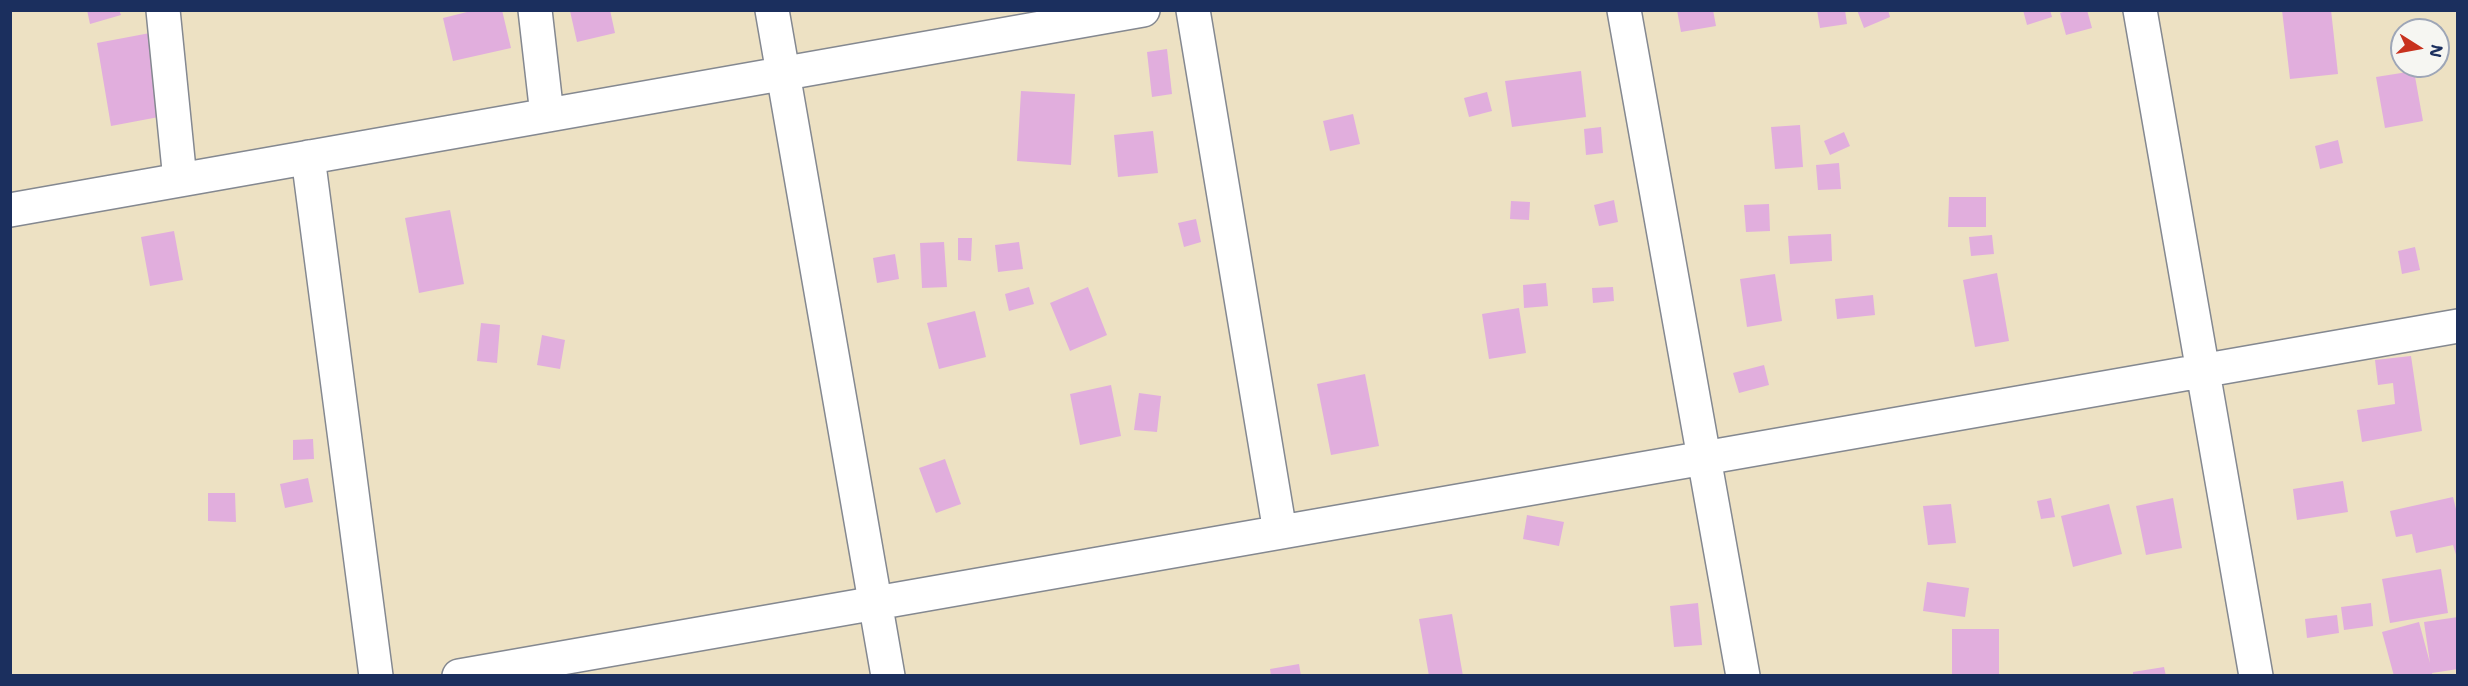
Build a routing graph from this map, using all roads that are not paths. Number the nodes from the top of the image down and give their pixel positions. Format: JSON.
{"nodes":[{"id":1,"x":163,"y":10,"type":"edge"},
{"id":2,"x":535,"y":10,"type":"edge"},
{"id":3,"x":772,"y":10,"type":"edge"},
{"id":4,"x":1143,"y":10,"type":"edge"},
{"id":5,"x":1193,"y":10,"type":"edge"},
{"id":6,"x":1624,"y":10,"type":"edge"},
{"id":7,"x":2139,"y":10,"type":"edge"},
{"id":8,"x":783,"y":74,"type":"junction"},
{"id":9,"x":547,"y":115,"type":"junction"},
{"id":10,"x":308,"y":158,"type":"junction"},
{"id":11,"x":180,"y":180,"type":"junction"},
{"id":12,"x":10,"y":210,"type":"edge"},
{"id":13,"x":2457,"y":326,"type":"edge"},
{"id":14,"x":2202,"y":371,"type":"junction"},
{"id":15,"x":1704,"y":458,"type":"junction"},
{"id":16,"x":1280,"y":532,"type":"junction"},
{"id":17,"x":876,"y":603,"type":"junction"},
{"id":18,"x":376,"y":675,"type":"edge"},
{"id":19,"x":459,"y":675,"type":"edge"},
{"id":20,"x":888,"y":675,"type":"edge"},
{"id":21,"x":1743,"y":675,"type":"edge"},
{"id":22,"x":2256,"y":675,"type":"edge"}],
"edges":[{"from":1,"to":11,"type":"street"},
{"from":2,"to":9,"type":"street"},
{"from":3,"to":8,"type":"street"},
{"from":4,"to":8,"type":"street"},
{"from":5,"to":16,"type":"street"},
{"from":6,"to":15,"type":"street"},
{"from":7,"to":14,"type":"street"},
{"from":8,"to":9,"type":"street"},
{"from":8,"to":17,"type":"street"},
{"from":9,"to":10,"type":"street"},
{"from":10,"to":11,"type":"street"},
{"from":10,"to":18,"type":"street"},
{"from":11,"to":12,"type":"street"},
{"from":13,"to":14,"type":"street"},
{"from":14,"to":15,"type":"street"},
{"from":14,"to":22,"type":"street"},
{"from":15,"to":16,"type":"street"},
{"from":15,"to":21,"type":"street"},
{"from":16,"to":17,"type":"street"},
{"from":17,"to":19,"type":"street"},
{"from":17,"to":20,"type":"street"}]}
